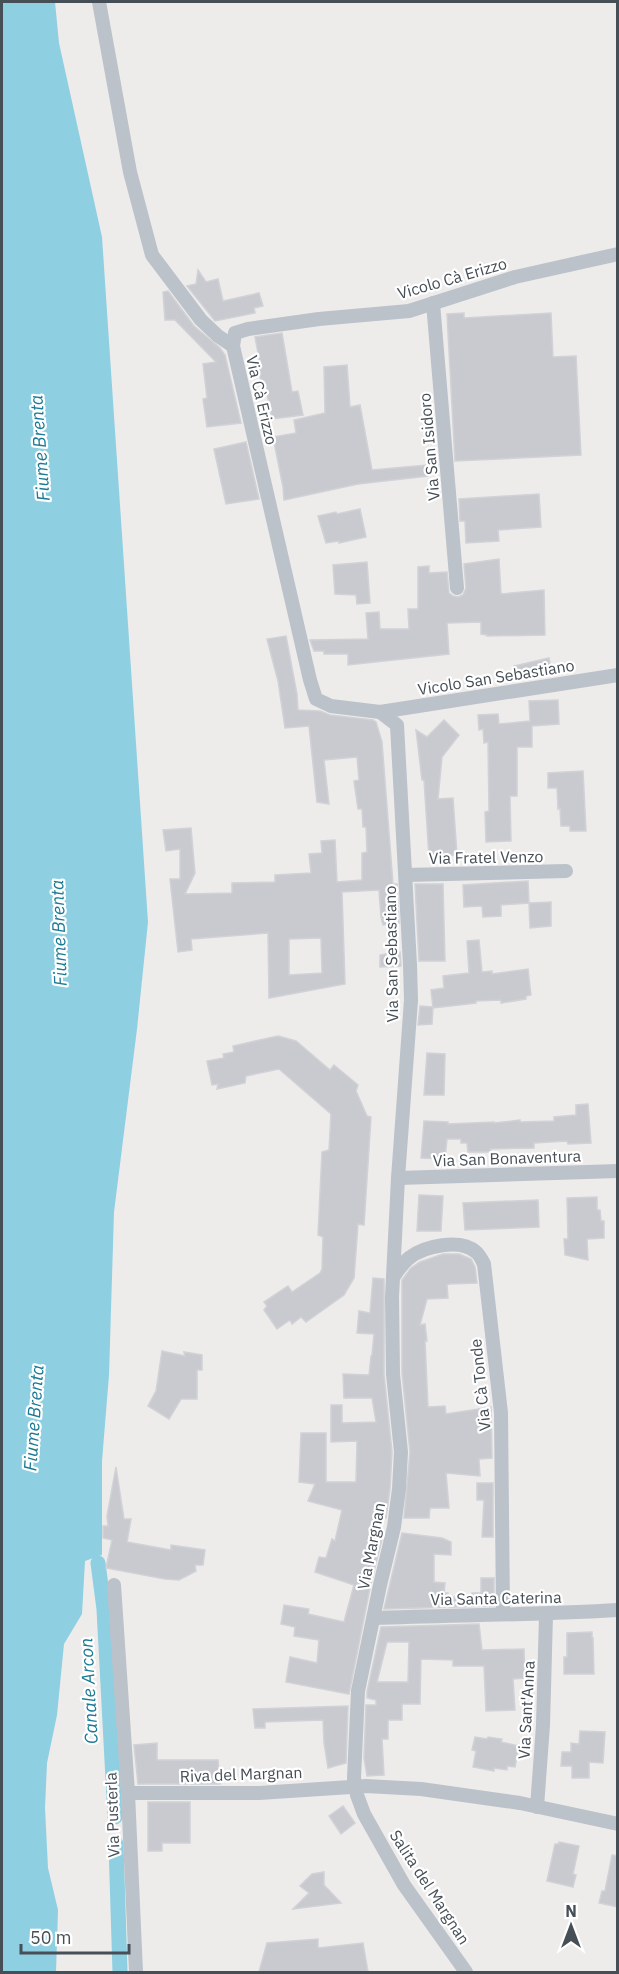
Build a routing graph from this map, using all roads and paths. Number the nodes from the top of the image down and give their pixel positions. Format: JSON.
{"nodes":[{"id":1,"x":99,"y":2,"type":"edge"},
{"id":2,"x":618,"y":254,"type":"edge"},
{"id":3,"x":433,"y":303,"type":"junction"},
{"id":4,"x":233,"y":346,"type":"junction"},
{"id":5,"x":457,"y":588,"type":"dead end"},
{"id":6,"x":618,"y":675,"type":"edge"},
{"id":7,"x":380,"y":712,"type":"junction"},
{"id":8,"x":566,"y":871,"type":"dead end"},
{"id":9,"x":406,"y":875,"type":"junction"},
{"id":10,"x":618,"y":1171,"type":"edge"},
{"id":11,"x":398,"y":1178,"type":"junction"},
{"id":12,"x":394,"y":1276,"type":"junction"},
{"id":13,"x":114,"y":1585,"type":"dead end"},
{"id":14,"x":618,"y":1611,"type":"edge"},
{"id":15,"x":503,"y":1613,"type":"junction"},
{"id":16,"x":546,"y":1615,"type":"junction"},
{"id":17,"x":374,"y":1618,"type":"junction"},
{"id":18,"x":354,"y":1785,"type":"junction"},
{"id":19,"x":128,"y":1793,"type":"junction"},
{"id":20,"x":537,"y":1807,"type":"junction"},
{"id":21,"x":618,"y":1824,"type":"edge"},
{"id":22,"x":136,"y":1972,"type":"edge"},
{"id":23,"x":466,"y":1972,"type":"edge"}],
"edges":[{"from":1,"to":4,"type":"street","name":"Via Cà Erizzo"},
{"from":2,"to":3,"type":"street","name":"Vicolo Cà Erizzo"},
{"from":3,"to":4,"type":"street","name":"Vicolo Cà Erizzo"},
{"from":3,"to":5,"type":"street","name":"Via San Isidoro"},
{"from":4,"to":7,"type":"street","name":"Via Cà Erizzo"},
{"from":6,"to":7,"type":"street","name":"Vicolo San Sebastiano"},
{"from":7,"to":9,"type":"street","name":"Via San Sebastiano"},
{"from":8,"to":9,"type":"street","name":"Via Fratel Venzo"},
{"from":9,"to":11,"type":"street","name":"Via San Sebastiano"},
{"from":10,"to":11,"type":"street","name":"Via San Bonaventura"},
{"from":11,"to":12,"type":"street","name":"Via San Sebastiano"},
{"from":12,"to":15,"type":"street","name":"Via Cà Tonde"},
{"from":12,"to":17,"type":"street","name":"Via Margnan"},
{"from":13,"to":19,"type":"street","name":"Via Pusterla"},
{"from":14,"to":16,"type":"street","name":"Via Santa Caterina"},
{"from":15,"to":16,"type":"street","name":"Via Santa Caterina"},
{"from":15,"to":17,"type":"street","name":"Via Santa Caterina"},
{"from":16,"to":20,"type":"street","name":"Via Sant'Anna"},
{"from":17,"to":18,"type":"street","name":"Via Margnan"},
{"from":18,"to":19,"type":"street","name":"Riva del Margnan"},
{"from":18,"to":20,"type":"street"},
{"from":18,"to":23,"type":"street","name":"Salita del Margnan"},
{"from":19,"to":22,"type":"street","name":"Via Pusterla"},
{"from":20,"to":21,"type":"street"}]}
